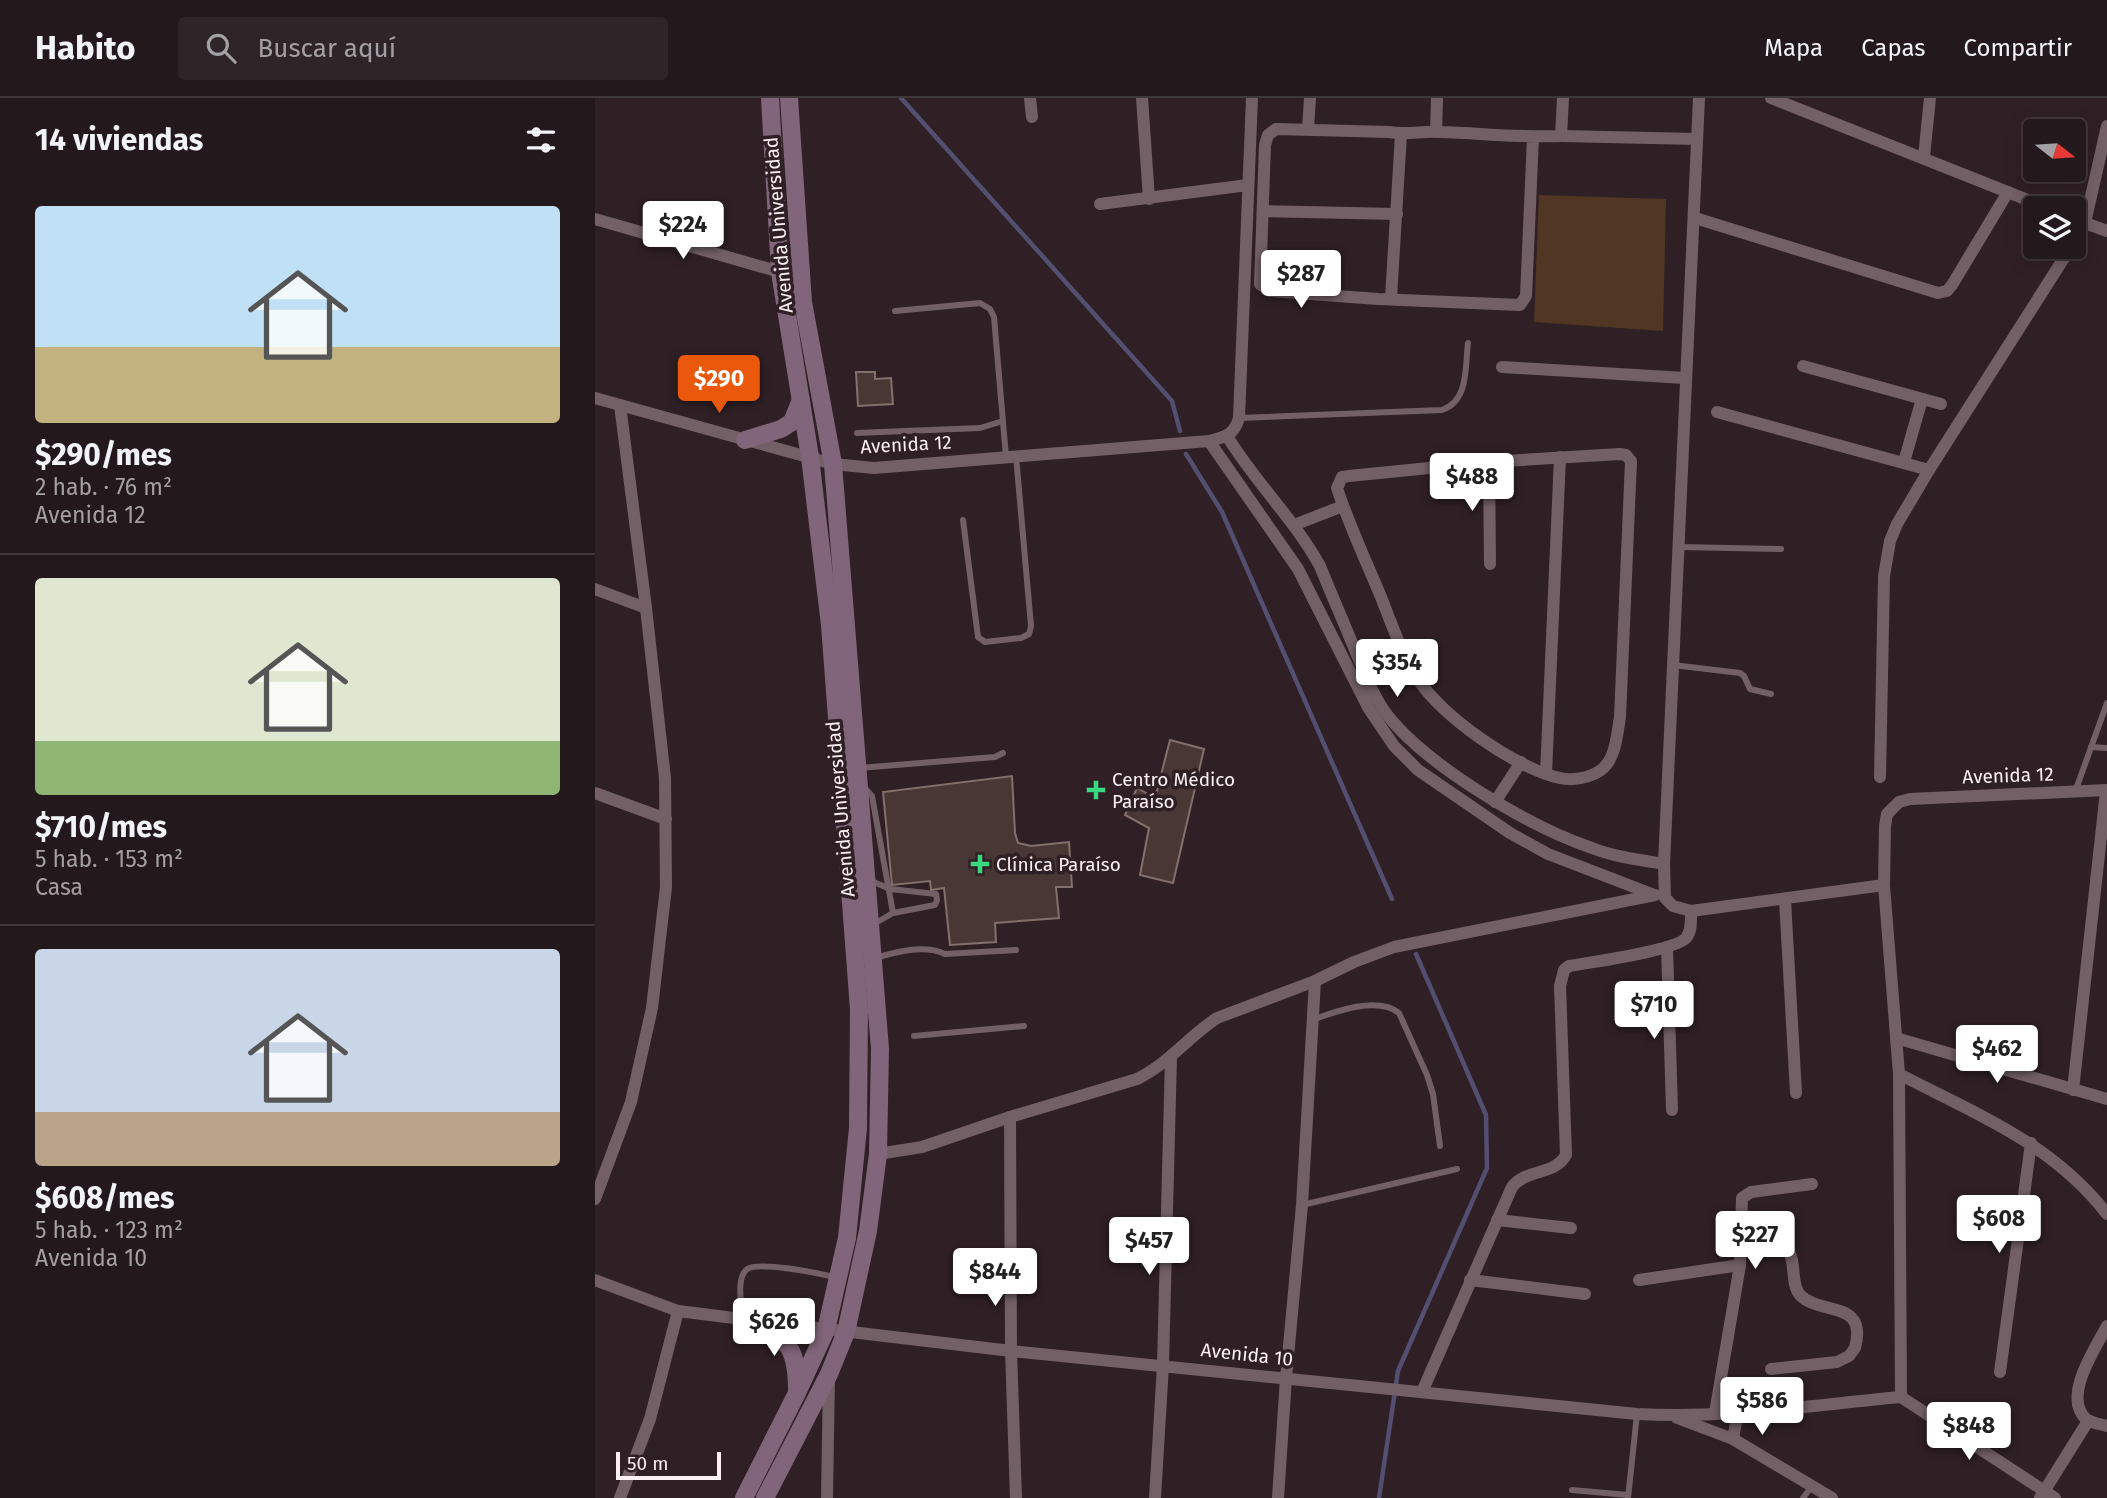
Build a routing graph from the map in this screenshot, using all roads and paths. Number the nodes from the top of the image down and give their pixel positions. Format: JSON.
{"nodes":[{"id":1,"x":770,"y":98,"type":"edge"},
{"id":2,"x":789,"y":98,"type":"edge"},
{"id":3,"x":1030,"y":98,"type":"edge"},
{"id":4,"x":1142,"y":98,"type":"edge"},
{"id":5,"x":1252,"y":98,"type":"edge"},
{"id":6,"x":1310,"y":98,"type":"edge"},
{"id":7,"x":1437,"y":98,"type":"edge"},
{"id":8,"x":1563,"y":98,"type":"edge"},
{"id":9,"x":1699,"y":98,"type":"edge"},
{"id":10,"x":1771,"y":98,"type":"edge"},
{"id":11,"x":1930,"y":98,"type":"edge"},
{"id":12,"x":1032,"y":117,"type":"dead end"},
{"id":13,"x":2107,"y":126,"type":"edge"},
{"id":14,"x":1308,"y":129,"type":"junction"},
{"id":15,"x":1436,"y":132,"type":"junction"},
{"id":16,"x":1401,"y":134,"type":"junction"},
{"id":17,"x":1562,"y":136,"type":"junction"},
{"id":18,"x":1533,"y":137,"type":"junction"},
{"id":19,"x":1697,"y":139,"type":"junction"},
{"id":20,"x":1924,"y":157,"type":"junction"},
{"id":21,"x":1248,"y":185,"type":"junction"},
{"id":22,"x":2008,"y":192,"type":"junction"},
{"id":23,"x":2023,"y":198,"type":"edge"},
{"id":24,"x":1149,"y":199,"type":"junction"},
{"id":25,"x":2086,"y":200,"type":"edge"},
{"id":26,"x":1100,"y":204,"type":"dead end"},
{"id":27,"x":1263,"y":211,"type":"junction"},
{"id":28,"x":1397,"y":214,"type":"junction"},
{"id":29,"x":1695,"y":218,"type":"junction"},
{"id":30,"x":595,"y":219,"type":"edge"},
{"id":31,"x":2086,"y":223,"type":"edge"},
{"id":32,"x":2107,"y":231,"type":"edge"},
{"id":33,"x":2063,"y":259,"type":"edge"},
{"id":34,"x":780,"y":272,"type":"junction"},
{"id":35,"x":1391,"y":299,"type":"junction"},
{"id":36,"x":895,"y":311,"type":"dead end"},
{"id":37,"x":1468,"y":343,"type":"dead end"},
{"id":38,"x":1803,"y":366,"type":"dead end"},
{"id":39,"x":1502,"y":367,"type":"dead end"},
{"id":40,"x":1685,"y":378,"type":"junction"},
{"id":41,"x":595,"y":398,"type":"edge"},
{"id":42,"x":1923,"y":398,"type":"junction"},
{"id":43,"x":801,"y":400,"type":"junction"},
{"id":44,"x":1941,"y":404,"type":"dead end"},
{"id":45,"x":620,"y":405,"type":"junction"},
{"id":46,"x":1717,"y":412,"type":"dead end"},
{"id":47,"x":1239,"y":418,"type":"junction"},
{"id":48,"x":1003,"y":421,"type":"junction"},
{"id":49,"x":857,"y":433,"type":"dead end"},
{"id":50,"x":1227,"y":436,"type":"junction"},
{"id":51,"x":745,"y":440,"type":"junction"},
{"id":52,"x":1209,"y":441,"type":"junction"},
{"id":53,"x":1011,"y":456,"type":"junction"},
{"id":54,"x":810,"y":457,"type":"junction"},
{"id":55,"x":1560,"y":457,"type":"junction"},
{"id":56,"x":1489,"y":462,"type":"junction"},
{"id":57,"x":1904,"y":462,"type":"junction"},
{"id":58,"x":833,"y":464,"type":"junction"},
{"id":59,"x":1929,"y":470,"type":"junction"},
{"id":60,"x":1343,"y":506,"type":"junction"},
{"id":61,"x":963,"y":520,"type":"dead end"},
{"id":62,"x":1294,"y":525,"type":"junction"},
{"id":63,"x":1678,"y":547,"type":"junction"},
{"id":64,"x":1781,"y":548,"type":"dead end"},
{"id":65,"x":1490,"y":564,"type":"dead end"},
{"id":66,"x":595,"y":589,"type":"edge"},
{"id":67,"x":646,"y":608,"type":"junction"},
{"id":68,"x":1674,"y":665,"type":"junction"},
{"id":69,"x":1771,"y":694,"type":"dead end"},
{"id":70,"x":2107,"y":702,"type":"edge"},
{"id":71,"x":2091,"y":747,"type":"junction"},
{"id":72,"x":2107,"y":748,"type":"edge"},
{"id":73,"x":1003,"y":753,"type":"dead end"},
{"id":74,"x":1521,"y":762,"type":"junction"},
{"id":75,"x":1546,"y":774,"type":"junction"},
{"id":76,"x":858,"y":775,"type":"junction"},
{"id":77,"x":1880,"y":777,"type":"dead end"},
{"id":78,"x":2107,"y":790,"type":"edge"},
{"id":79,"x":2075,"y":792,"type":"junction"},
{"id":80,"x":595,"y":793,"type":"edge"},
{"id":81,"x":1495,"y":802,"type":"junction"},
{"id":82,"x":666,"y":819,"type":"junction"},
{"id":83,"x":1664,"y":864,"type":"junction"},
{"id":84,"x":868,"y":879,"type":"junction"},
{"id":85,"x":1884,"y":885,"type":"junction"},
{"id":86,"x":890,"y":889,"type":"junction"},
{"id":87,"x":1660,"y":896,"type":"junction"},
{"id":88,"x":1785,"y":900,"type":"junction"},
{"id":89,"x":1691,"y":911,"type":"junction"},
{"id":90,"x":893,"y":913,"type":"junction"},
{"id":91,"x":871,"y":925,"type":"junction"},
{"id":92,"x":1667,"y":947,"type":"junction"},
{"id":93,"x":1016,"y":950,"type":"dead end"},
{"id":94,"x":873,"y":958,"type":"junction"},
{"id":95,"x":1315,"y":981,"type":"junction"},
{"id":96,"x":1312,"y":1020,"type":"junction"},
{"id":97,"x":1024,"y":1026,"type":"dead end"},
{"id":98,"x":913,"y":1036,"type":"dead end"},
{"id":99,"x":1896,"y":1038,"type":"junction"},
{"id":100,"x":1171,"y":1057,"type":"junction"},
{"id":101,"x":1899,"y":1074,"type":"junction"},
{"id":102,"x":2073,"y":1090,"type":"junction"},
{"id":103,"x":1796,"y":1093,"type":"dead end"},
{"id":104,"x":2107,"y":1099,"type":"edge"},
{"id":105,"x":1672,"y":1110,"type":"dead end"},
{"id":106,"x":1010,"y":1117,"type":"junction"},
{"id":107,"x":2031,"y":1143,"type":"junction"},
{"id":108,"x":1440,"y":1146,"type":"dead end"},
{"id":109,"x":878,"y":1154,"type":"junction"},
{"id":110,"x":1457,"y":1169,"type":"dead end"},
{"id":111,"x":1812,"y":1184,"type":"dead end"},
{"id":112,"x":595,"y":1199,"type":"edge"},
{"id":113,"x":1302,"y":1205,"type":"junction"},
{"id":114,"x":2107,"y":1214,"type":"edge"},
{"id":115,"x":1497,"y":1220,"type":"junction"},
{"id":116,"x":1571,"y":1228,"type":"dead end"},
{"id":117,"x":1742,"y":1241,"type":"junction"},
{"id":118,"x":1739,"y":1265,"type":"junction"},
{"id":119,"x":838,"y":1278,"type":"junction"},
{"id":120,"x":595,"y":1280,"type":"edge"},
{"id":121,"x":1471,"y":1280,"type":"junction"},
{"id":122,"x":1639,"y":1280,"type":"dead end"},
{"id":123,"x":1585,"y":1294,"type":"dead end"},
{"id":124,"x":678,"y":1311,"type":"junction"},
{"id":125,"x":749,"y":1320,"type":"junction"},
{"id":126,"x":2107,"y":1326,"type":"edge"},
{"id":127,"x":825,"y":1329,"type":"junction"},
{"id":128,"x":846,"y":1332,"type":"junction"},
{"id":129,"x":1011,"y":1351,"type":"junction"},
{"id":130,"x":1163,"y":1364,"type":"junction"},
{"id":131,"x":1771,"y":1369,"type":"dead end"},
{"id":132,"x":2000,"y":1373,"type":"dead end"},
{"id":133,"x":829,"y":1374,"type":"junction"},
{"id":134,"x":1286,"y":1378,"type":"junction"},
{"id":135,"x":797,"y":1392,"type":"junction"},
{"id":136,"x":1422,"y":1392,"type":"junction"},
{"id":137,"x":1901,"y":1397,"type":"junction"},
{"id":138,"x":1738,"y":1411,"type":"junction"},
{"id":139,"x":1715,"y":1413,"type":"junction"},
{"id":140,"x":1637,"y":1414,"type":"junction"},
{"id":141,"x":1672,"y":1416,"type":"junction"},
{"id":142,"x":2088,"y":1421,"type":"junction"},
{"id":143,"x":2107,"y":1426,"type":"edge"},
{"id":144,"x":1733,"y":1439,"type":"junction"},
{"id":145,"x":1811,"y":1486,"type":"junction"},
{"id":146,"x":1572,"y":1490,"type":"dead end"},
{"id":147,"x":2046,"y":1496,"type":"edge"},
{"id":148,"x":1628,"y":1497,"type":"edge"},
{"id":149,"x":620,"y":1498,"type":"edge"},
{"id":150,"x":744,"y":1498,"type":"edge"},
{"id":151,"x":765,"y":1498,"type":"edge"},
{"id":152,"x":827,"y":1498,"type":"edge"},
{"id":153,"x":1016,"y":1498,"type":"edge"},
{"id":154,"x":1155,"y":1498,"type":"edge"},
{"id":155,"x":1278,"y":1498,"type":"edge"},
{"id":156,"x":1803,"y":1498,"type":"edge"},
{"id":157,"x":1832,"y":1498,"type":"edge"}],
"edges":[{"from":1,"to":34,"type":"street","name":"Avenida Universidad"},
{"from":2,"to":58,"type":"street","name":"Avenida Universidad"},
{"from":3,"to":12,"type":"street"},
{"from":4,"to":24,"type":"street"},
{"from":5,"to":21,"type":"street"},
{"from":6,"to":14,"type":"street"},
{"from":7,"to":15,"type":"street"},
{"from":8,"to":17,"type":"street"},
{"from":9,"to":19,"type":"street"},
{"from":10,"to":20,"type":"street"},
{"from":11,"to":20,"type":"street"},
{"from":13,"to":25,"type":"street"},
{"from":14,"to":16,"type":"street"},
{"from":14,"to":27,"type":"street"},
{"from":15,"to":16,"type":"street"},
{"from":15,"to":18,"type":"street"},
{"from":16,"to":28,"type":"street"},
{"from":17,"to":18,"type":"street"},
{"from":17,"to":19,"type":"street"},
{"from":18,"to":35,"type":"street"},
{"from":19,"to":29,"type":"street"},
{"from":20,"to":22,"type":"street"},
{"from":21,"to":24,"type":"street"},
{"from":21,"to":47,"type":"street"},
{"from":22,"to":23,"type":"street"},
{"from":22,"to":29,"type":"street"},
{"from":24,"to":26,"type":"street"},
{"from":27,"to":28,"type":"street"},
{"from":27,"to":35,"type":"street"},
{"from":28,"to":35,"type":"street"},
{"from":29,"to":40,"type":"street"},
{"from":30,"to":34,"type":"street"},
{"from":31,"to":32,"type":"street"},
{"from":33,"to":59,"type":"street"},
{"from":34,"to":43,"type":"street","name":"Avenida Universidad"},
{"from":36,"to":48,"type":"lane"},
{"from":37,"to":47,"type":"lane"},
{"from":38,"to":42,"type":"street"},
{"from":39,"to":40,"type":"street"},
{"from":40,"to":63,"type":"street"},
{"from":41,"to":45,"type":"street","name":"Avenida 12"},
{"from":42,"to":44,"type":"street"},
{"from":42,"to":57,"type":"street"},
{"from":43,"to":51,"type":"street"},
{"from":43,"to":54,"type":"street","name":"Avenida Universidad"},
{"from":45,"to":51,"type":"street","name":"Avenida 12"},
{"from":45,"to":67,"type":"street"},
{"from":46,"to":57,"type":"street"},
{"from":47,"to":50,"type":"street"},
{"from":48,"to":49,"type":"lane"},
{"from":48,"to":53,"type":"lane"},
{"from":50,"to":52,"type":"street","name":"Avenida 12"},
{"from":50,"to":62,"type":"street"},
{"from":51,"to":54,"type":"street","name":"Avenida 12"},
{"from":52,"to":53,"type":"street","name":"Avenida 12"},
{"from":52,"to":87,"type":"street"},
{"from":53,"to":58,"type":"street","name":"Avenida 12"},
{"from":53,"to":61,"type":"lane"},
{"from":54,"to":58,"type":"street","name":"Avenida 12"},
{"from":54,"to":119,"type":"street","name":"Avenida Universidad"},
{"from":55,"to":56,"type":"street"},
{"from":55,"to":75,"type":"street"},
{"from":55,"to":75,"type":"street"},
{"from":56,"to":60,"type":"street"},
{"from":56,"to":65,"type":"street"},
{"from":57,"to":59,"type":"street"},
{"from":58,"to":76,"type":"street","name":"Avenida Universidad"},
{"from":59,"to":77,"type":"street"},
{"from":60,"to":62,"type":"street"},
{"from":60,"to":74,"type":"street"},
{"from":62,"to":81,"type":"street"},
{"from":63,"to":64,"type":"lane"},
{"from":63,"to":68,"type":"street"},
{"from":66,"to":67,"type":"street"},
{"from":67,"to":82,"type":"street"},
{"from":68,"to":69,"type":"lane"},
{"from":68,"to":83,"type":"street"},
{"from":70,"to":71,"type":"lane"},
{"from":71,"to":72,"type":"lane"},
{"from":71,"to":79,"type":"lane"},
{"from":73,"to":76,"type":"lane"},
{"from":74,"to":75,"type":"street"},
{"from":74,"to":81,"type":"street"},
{"from":76,"to":84,"type":"street","name":"Avenida Universidad"},
{"from":76,"to":86,"type":"lane"},
{"from":78,"to":79,"type":"street","name":"Avenida 12"},
{"from":78,"to":102,"type":"street"},
{"from":79,"to":85,"type":"street","name":"Avenida 12"},
{"from":80,"to":82,"type":"street"},
{"from":81,"to":83,"type":"street"},
{"from":82,"to":112,"type":"street"},
{"from":83,"to":87,"type":"street"},
{"from":84,"to":86,"type":"lane"},
{"from":84,"to":91,"type":"street","name":"Avenida Universidad"},
{"from":85,"to":88,"type":"street"},
{"from":85,"to":99,"type":"street"},
{"from":86,"to":90,"type":"lane"},
{"from":86,"to":90,"type":"lane"},
{"from":87,"to":89,"type":"street"},
{"from":87,"to":95,"type":"street"},
{"from":88,"to":89,"type":"street"},
{"from":88,"to":103,"type":"street"},
{"from":89,"to":92,"type":"street"},
{"from":90,"to":91,"type":"lane"},
{"from":91,"to":94,"type":"street","name":"Avenida Universidad"},
{"from":92,"to":105,"type":"street"},
{"from":92,"to":115,"type":"street"},
{"from":93,"to":94,"type":"lane"},
{"from":94,"to":109,"type":"street","name":"Avenida Universidad"},
{"from":95,"to":96,"type":"street"},
{"from":95,"to":100,"type":"street"},
{"from":96,"to":108,"type":"lane"},
{"from":96,"to":113,"type":"street"},
{"from":97,"to":98,"type":"lane"},
{"from":99,"to":101,"type":"street"},
{"from":99,"to":102,"type":"street"},
{"from":100,"to":106,"type":"street"},
{"from":100,"to":130,"type":"street"},
{"from":101,"to":107,"type":"street"},
{"from":101,"to":137,"type":"street"},
{"from":102,"to":104,"type":"street"},
{"from":106,"to":109,"type":"street"},
{"from":106,"to":129,"type":"street"},
{"from":107,"to":114,"type":"street"},
{"from":107,"to":132,"type":"street"},
{"from":109,"to":128,"type":"street","name":"Avenida Universidad"},
{"from":110,"to":113,"type":"lane"},
{"from":111,"to":117,"type":"street"},
{"from":113,"to":134,"type":"street"},
{"from":115,"to":116,"type":"street"},
{"from":115,"to":121,"type":"street"},
{"from":117,"to":118,"type":"street"},
{"from":117,"to":131,"type":"street"},
{"from":118,"to":122,"type":"street"},
{"from":118,"to":139,"type":"street"},
{"from":119,"to":125,"type":"lane"},
{"from":119,"to":127,"type":"street","name":"Avenida Universidad"},
{"from":120,"to":124,"type":"street","name":"Avenida 10"},
{"from":121,"to":123,"type":"street"},
{"from":121,"to":136,"type":"street"},
{"from":124,"to":125,"type":"street","name":"Avenida 10"},
{"from":124,"to":149,"type":"street"},
{"from":125,"to":127,"type":"street","name":"Avenida 10"},
{"from":125,"to":135,"type":"street"},
{"from":126,"to":142,"type":"street"},
{"from":127,"to":128,"type":"street","name":"Avenida 10"},
{"from":127,"to":135,"type":"street","name":"Avenida Universidad"},
{"from":128,"to":129,"type":"street","name":"Avenida 10"},
{"from":128,"to":133,"type":"street","name":"Avenida Universidad"},
{"from":129,"to":130,"type":"street","name":"Avenida 10"},
{"from":129,"to":153,"type":"street"},
{"from":130,"to":134,"type":"street","name":"Avenida 10"},
{"from":130,"to":154,"type":"street"},
{"from":133,"to":151,"type":"street","name":"Avenida Universidad"},
{"from":133,"to":152,"type":"street"},
{"from":134,"to":136,"type":"street","name":"Avenida 10"},
{"from":134,"to":155,"type":"street"},
{"from":135,"to":150,"type":"street","name":"Avenida Universidad"},
{"from":136,"to":140,"type":"street","name":"Avenida 10"},
{"from":137,"to":138,"type":"street","name":"Avenida 10"},
{"from":137,"to":147,"type":"street"},
{"from":138,"to":139,"type":"street","name":"Avenida 10"},
{"from":138,"to":144,"type":"street"},
{"from":139,"to":141,"type":"street","name":"Avenida 10"},
{"from":140,"to":141,"type":"street","name":"Avenida 10"},
{"from":140,"to":148,"type":"lane"},
{"from":141,"to":144,"type":"street"},
{"from":142,"to":143,"type":"street"},
{"from":142,"to":147,"type":"street"},
{"from":144,"to":145,"type":"street"},
{"from":145,"to":156,"type":"lane"},
{"from":145,"to":157,"type":"street"},
{"from":146,"to":148,"type":"lane"}]}
